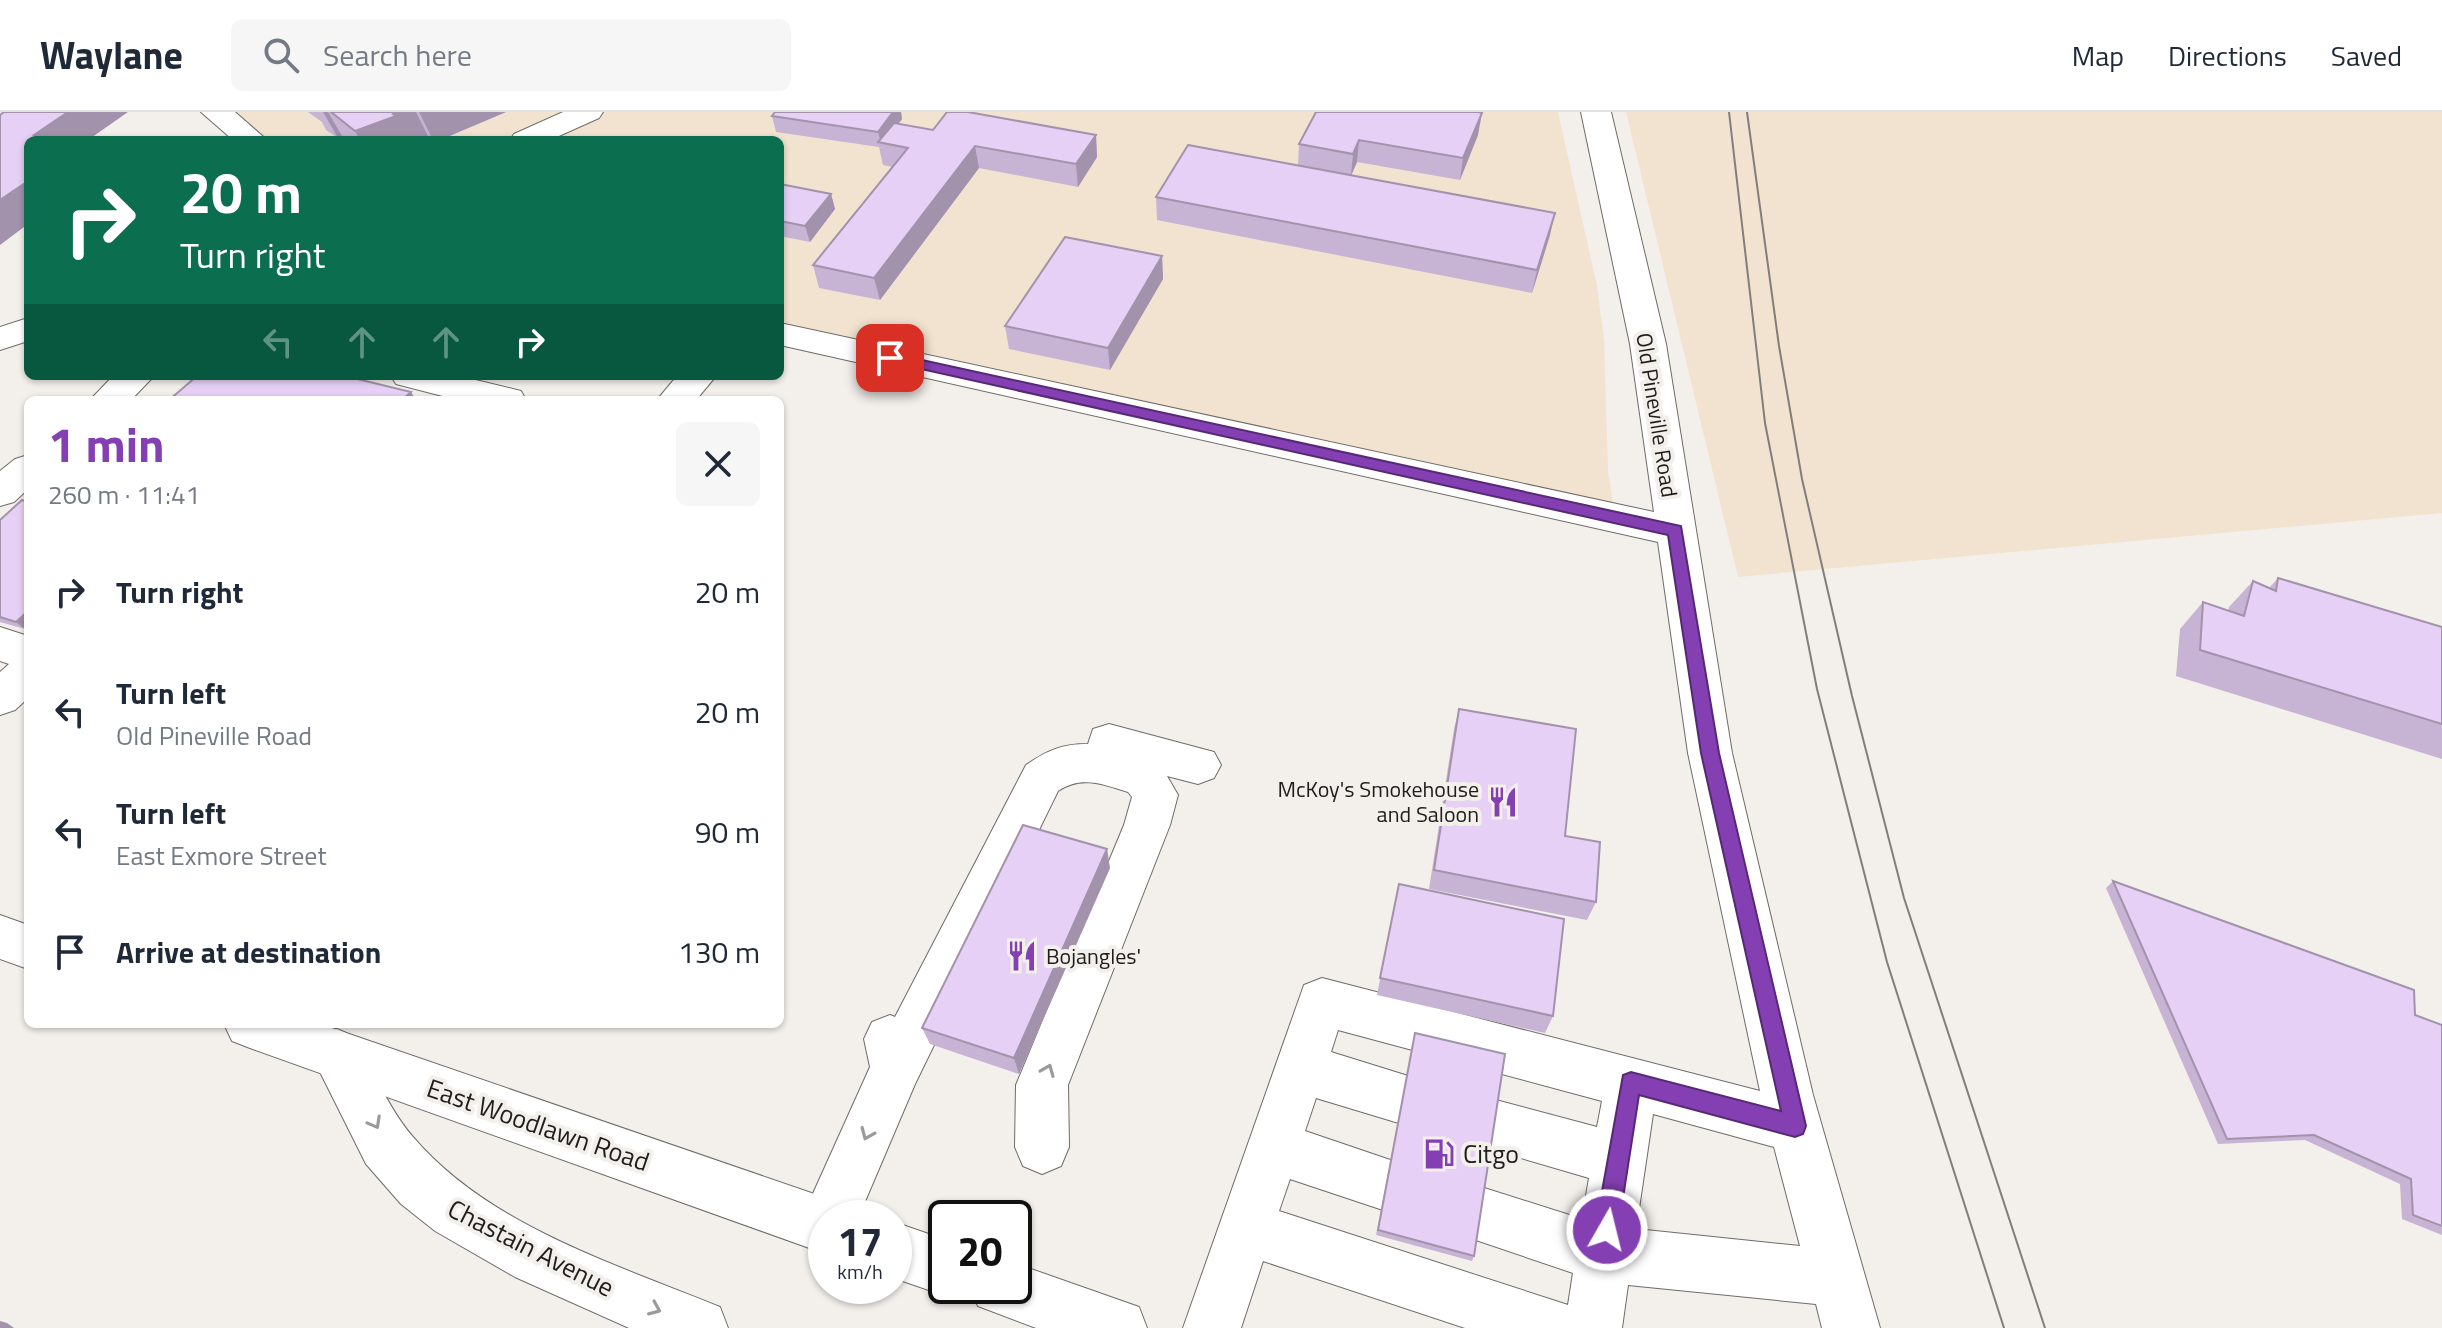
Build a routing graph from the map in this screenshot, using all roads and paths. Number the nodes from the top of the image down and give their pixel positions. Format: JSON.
{"nodes":[{"id":1,"x":216,"y":112,"type":"edge"},
{"id":2,"x":588,"y":112,"type":"edge"},
{"id":3,"x":1596,"y":112,"type":"edge"},
{"id":4,"x":247,"y":136,"type":"edge"},
{"id":5,"x":534,"y":136,"type":"edge"},
{"id":6,"x":24,"y":330,"type":"edge"},
{"id":7,"x":784,"y":335,"type":"edge"},
{"id":8,"x":0,"y":339,"type":"edge"},
{"id":9,"x":131,"y":380,"type":"edge"},
{"id":10,"x":426,"y":380,"type":"edge"},
{"id":11,"x":694,"y":380,"type":"edge"},
{"id":12,"x":113,"y":396,"type":"edge"},
{"id":13,"x":492,"y":396,"type":"edge"},
{"id":14,"x":679,"y":396,"type":"edge"},
{"id":15,"x":1675,"y":531,"type":"junction"},
{"id":16,"x":0,"y":643,"type":"edge"},
{"id":17,"x":24,"y":652,"type":"edge"},
{"id":18,"x":24,"y":676,"type":"edge"},
{"id":19,"x":0,"y":698,"type":"edge"},
{"id":20,"x":1155,"y":795,"type":"junction"},
{"id":21,"x":0,"y":937,"type":"edge"},
{"id":22,"x":24,"y":946,"type":"edge"},
{"id":23,"x":262,"y":1028,"type":"edge"},
{"id":24,"x":337,"y":1054,"type":"junction"},
{"id":25,"x":896,"y":1068,"type":"junction"},
{"id":26,"x":1301,"y":1068,"type":"junction"},
{"id":27,"x":1631,"y":1082,"type":"junction"},
{"id":28,"x":1402,"y":1098,"type":"edge"},
{"id":29,"x":1492,"y":1125,"type":"edge"},
{"id":30,"x":1795,"y":1126,"type":"junction"},
{"id":31,"x":1042,"y":1147,"type":"dead end"},
{"id":32,"x":1273,"y":1147,"type":"junction"},
{"id":33,"x":1617,"y":1159,"type":"junction"},
{"id":34,"x":1386,"y":1184,"type":"edge"},
{"id":35,"x":838,"y":1200,"type":"edge"},
{"id":36,"x":1478,"y":1214,"type":"edge"},
{"id":37,"x":808,"y":1220,"type":"edge"},
{"id":38,"x":1246,"y":1228,"type":"junction"},
{"id":39,"x":1603,"y":1254,"type":"junction"},
{"id":40,"x":1032,"y":1298,"type":"edge"},
{"id":41,"x":1844,"y":1303,"type":"edge"},
{"id":42,"x":699,"y":1328,"type":"edge"},
{"id":43,"x":1118,"y":1328,"type":"edge"},
{"id":44,"x":1212,"y":1328,"type":"edge"},
{"id":45,"x":1554,"y":1328,"type":"edge"},
{"id":46,"x":1593,"y":1328,"type":"edge"}],
"edges":[{"from":1,"to":4,"type":"street"},
{"from":2,"to":5,"type":"street"},
{"from":3,"to":15,"type":"street","name":"Old Pineville Road"},
{"from":6,"to":8,"type":"street"},
{"from":7,"to":15,"type":"street"},
{"from":9,"to":12,"type":"street"},
{"from":10,"to":13,"type":"street"},
{"from":11,"to":14,"type":"street"},
{"from":15,"to":30,"type":"street","name":"Old Pineville Road"},
{"from":16,"to":17,"type":"street"},
{"from":18,"to":19,"type":"street"},
{"from":20,"to":25,"type":"street"},
{"from":20,"to":25,"type":"street"},
{"from":31,"to":20,"type":"street","one_way":true},
{"from":21,"to":22,"type":"street"},
{"from":23,"to":24,"type":"street","name":"East Woodlawn Road"},
{"from":24,"to":37,"type":"street","name":"East Woodlawn Road"},
{"from":24,"to":42,"type":"street","name":"Chastain Avenue","one_way":true},
{"from":25,"to":35,"type":"street","one_way":true},
{"from":26,"to":27,"type":"street"},
{"from":26,"to":28,"type":"street"},
{"from":26,"to":32,"type":"street"},
{"from":27,"to":30,"type":"street"},
{"from":27,"to":33,"type":"street"},
{"from":29,"to":33,"type":"street"},
{"from":30,"to":41,"type":"street","name":"Old Pineville Road"},
{"from":32,"to":34,"type":"street"},
{"from":32,"to":38,"type":"street"},
{"from":33,"to":39,"type":"street"},
{"from":36,"to":39,"type":"street"},
{"from":38,"to":44,"type":"street"},
{"from":38,"to":45,"type":"street"},
{"from":39,"to":41,"type":"street"},
{"from":39,"to":46,"type":"street"},
{"from":40,"to":43,"type":"street"}]}
